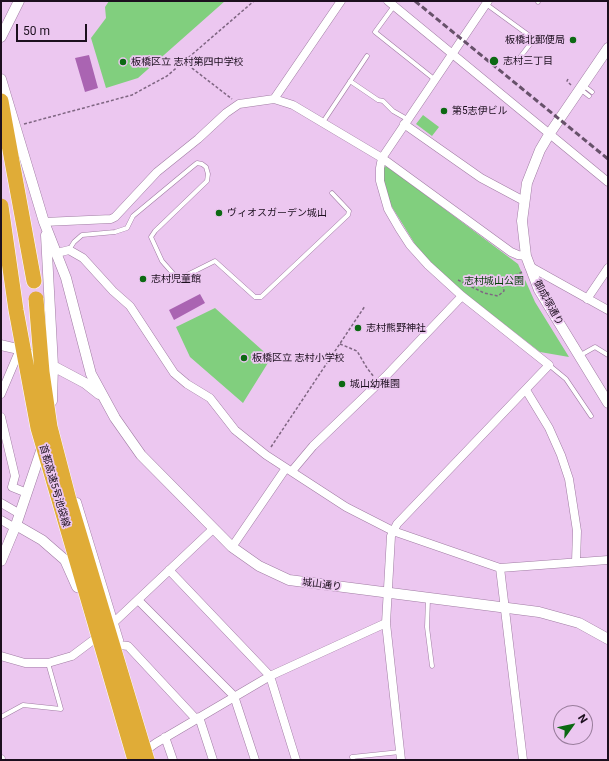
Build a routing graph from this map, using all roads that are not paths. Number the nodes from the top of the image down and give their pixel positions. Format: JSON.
{"nodes":[{"id":1,"x":19,"y":1,"type":"edge"},
{"id":2,"x":341,"y":1,"type":"edge"},
{"id":3,"x":487,"y":2,"type":"edge"},
{"id":4,"x":391,"y":4,"type":"edge"},
{"id":5,"x":1,"y":37,"type":"edge"},
{"id":6,"x":608,"y":48,"type":"edge"},
{"id":7,"x":452,"y":54,"type":"junction"},
{"id":8,"x":367,"y":56,"type":"dead end"},
{"id":9,"x":521,"y":56,"type":"dead end"},
{"id":10,"x":1,"y":79,"type":"edge"},
{"id":11,"x":434,"y":79,"type":"junction"},
{"id":12,"x":350,"y":81,"type":"junction"},
{"id":13,"x":579,"y":87,"type":"junction"},
{"id":14,"x":590,"y":94,"type":"dead end"},
{"id":15,"x":274,"y":99,"type":"junction"},
{"id":16,"x":1,"y":101,"type":"edge"},
{"id":17,"x":323,"y":122,"type":"junction"},
{"id":18,"x":406,"y":122,"type":"junction"},
{"id":19,"x":550,"y":133,"type":"junction"},
{"id":20,"x":382,"y":158,"type":"junction"},
{"id":21,"x":608,"y":182,"type":"edge"},
{"id":22,"x":332,"y":193,"type":"dead end"},
{"id":23,"x":524,"y":201,"type":"junction"},
{"id":24,"x":1,"y":206,"type":"edge"},
{"id":25,"x":45,"y":225,"type":"junction"},
{"id":26,"x":1,"y":245,"type":"edge"},
{"id":27,"x":69,"y":250,"type":"junction"},
{"id":28,"x":57,"y":253,"type":"junction"},
{"id":29,"x":526,"y":256,"type":"junction"},
{"id":30,"x":527,"y":268,"type":"junction"},
{"id":31,"x":608,"y":268,"type":"edge"},
{"id":32,"x":34,"y":281,"type":"dead end"},
{"id":33,"x":462,"y":296,"type":"junction"},
{"id":34,"x":36,"y":299,"type":"dead end"},
{"id":35,"x":587,"y":299,"type":"junction"},
{"id":36,"x":608,"y":310,"type":"edge"},
{"id":37,"x":1,"y":345,"type":"edge"},
{"id":38,"x":18,"y":352,"type":"junction"},
{"id":39,"x":608,"y":355,"type":"edge"},
{"id":40,"x":578,"y":356,"type":"junction"},
{"id":41,"x":550,"y":365,"type":"junction"},
{"id":42,"x":53,"y":366,"type":"junction"},
{"id":43,"x":526,"y":390,"type":"junction"},
{"id":44,"x":1,"y":394,"type":"edge"},
{"id":45,"x":105,"y":401,"type":"junction"},
{"id":46,"x":608,"y":403,"type":"edge"},
{"id":47,"x":591,"y":416,"type":"dead end"},
{"id":48,"x":1,"y":417,"type":"edge"},
{"id":49,"x":51,"y":425,"type":"junction"},
{"id":50,"x":4,"y":443,"type":"edge"},
{"id":51,"x":39,"y":458,"type":"junction"},
{"id":52,"x":289,"y":470,"type":"junction"},
{"id":53,"x":27,"y":493,"type":"junction"},
{"id":54,"x":1,"y":503,"type":"edge"},
{"id":55,"x":20,"y":514,"type":"junction"},
{"id":56,"x":1,"y":520,"type":"edge"},
{"id":57,"x":16,"y":527,"type":"junction"},
{"id":58,"x":213,"y":529,"type":"junction"},
{"id":59,"x":393,"y":531,"type":"junction"},
{"id":60,"x":232,"y":547,"type":"junction"},
{"id":61,"x":608,"y":560,"type":"edge"},
{"id":62,"x":1,"y":561,"type":"edge"},
{"id":63,"x":576,"y":562,"type":"junction"},
{"id":64,"x":500,"y":568,"type":"junction"},
{"id":65,"x":169,"y":570,"type":"junction"},
{"id":66,"x":388,"y":593,"type":"junction"},
{"id":67,"x":428,"y":598,"type":"junction"},
{"id":68,"x":138,"y":600,"type":"junction"},
{"id":69,"x":504,"y":608,"type":"junction"},
{"id":70,"x":114,"y":622,"type":"junction"},
{"id":71,"x":386,"y":623,"type":"junction"},
{"id":72,"x":608,"y":639,"type":"edge"},
{"id":73,"x":94,"y":641,"type":"junction"},
{"id":74,"x":120,"y":645,"type":"junction"},
{"id":75,"x":1,"y":656,"type":"edge"},
{"id":76,"x":48,"y":663,"type":"junction"},
{"id":77,"x":432,"y":666,"type":"dead end"},
{"id":78,"x":270,"y":676,"type":"junction"},
{"id":79,"x":234,"y":696,"type":"junction"},
{"id":80,"x":1,"y":717,"type":"edge"},
{"id":81,"x":198,"y":718,"type":"junction"},
{"id":82,"x":165,"y":737,"type":"junction"},
{"id":83,"x":149,"y":753,"type":"edge"},
{"id":84,"x":401,"y":756,"type":"edge"},
{"id":85,"x":129,"y":760,"type":"edge"},
{"id":86,"x":135,"y":760,"type":"edge"},
{"id":87,"x":154,"y":760,"type":"edge"},
{"id":88,"x":173,"y":760,"type":"edge"},
{"id":89,"x":213,"y":760,"type":"edge"},
{"id":90,"x":255,"y":760,"type":"edge"},
{"id":91,"x":296,"y":760,"type":"edge"},
{"id":92,"x":353,"y":760,"type":"edge"},
{"id":93,"x":523,"y":760,"type":"edge"}],
"edges":[{"from":1,"to":5,"type":"street"},
{"from":2,"to":15,"type":"street"},
{"from":3,"to":7,"type":"street"},
{"from":3,"to":9,"type":"lane"},
{"from":4,"to":7,"type":"street"},
{"from":4,"to":11,"type":"lane"},
{"from":6,"to":13,"type":"street","name":"御成塚通り"},
{"from":7,"to":11,"type":"street"},
{"from":7,"to":19,"type":"street"},
{"from":8,"to":12,"type":"lane"},
{"from":10,"to":25,"type":"street"},
{"from":11,"to":18,"type":"street"},
{"from":12,"to":17,"type":"lane"},
{"from":12,"to":18,"type":"lane"},
{"from":13,"to":14,"type":"lane"},
{"from":13,"to":19,"type":"street","name":"御成塚通り"},
{"from":15,"to":17,"type":"street"},
{"from":15,"to":25,"type":"street"},
{"from":16,"to":32,"type":"highway"},
{"from":17,"to":20,"type":"street"},
{"from":18,"to":20,"type":"street"},
{"from":18,"to":23,"type":"street"},
{"from":19,"to":21,"type":"street"},
{"from":19,"to":23,"type":"street","name":"御成塚通り"},
{"from":20,"to":29,"type":"street"},
{"from":20,"to":33,"type":"street"},
{"from":22,"to":27,"type":"lane"},
{"from":23,"to":29,"type":"street","name":"御成塚通り"},
{"from":24,"to":86,"type":"highway","name":"首都高速5号池袋線","bridge":true},
{"from":25,"to":28,"type":"street"},
{"from":25,"to":42,"type":"street"},
{"from":26,"to":38,"type":"street"},
{"from":27,"to":28,"type":"street"},
{"from":27,"to":52,"type":"street"},
{"from":28,"to":45,"type":"street"},
{"from":29,"to":30,"type":"street","name":"御成塚通り"},
{"from":30,"to":35,"type":"street"},
{"from":30,"to":40,"type":"street","name":"御成塚通り"},
{"from":31,"to":35,"type":"street"},
{"from":33,"to":41,"type":"street"},
{"from":33,"to":52,"type":"street"},
{"from":34,"to":83,"type":"highway","name":"首都高速5号池袋線","bridge":true},
{"from":35,"to":36,"type":"street"},
{"from":37,"to":38,"type":"street"},
{"from":38,"to":42,"type":"street"},
{"from":38,"to":44,"type":"street"},
{"from":38,"to":51,"type":"street"},
{"from":39,"to":40,"type":"lane"},
{"from":40,"to":46,"type":"street","name":"御成塚通り"},
{"from":41,"to":43,"type":"street"},
{"from":41,"to":47,"type":"lane"},
{"from":42,"to":45,"type":"street"},
{"from":42,"to":49,"type":"street"},
{"from":43,"to":59,"type":"street"},
{"from":43,"to":63,"type":"street"},
{"from":45,"to":58,"type":"street","name":"城山通り"},
{"from":48,"to":50,"type":"street"},
{"from":49,"to":51,"type":"street"},
{"from":49,"to":70,"type":"street"},
{"from":50,"to":53,"type":"street"},
{"from":51,"to":53,"type":"street"},
{"from":52,"to":59,"type":"street"},
{"from":52,"to":60,"type":"street"},
{"from":53,"to":55,"type":"street"},
{"from":54,"to":55,"type":"street"},
{"from":55,"to":57,"type":"street"},
{"from":56,"to":57,"type":"street"},
{"from":57,"to":62,"type":"street"},
{"from":57,"to":73,"type":"street"},
{"from":58,"to":60,"type":"street","name":"城山通り"},
{"from":58,"to":65,"type":"street"},
{"from":59,"to":64,"type":"street"},
{"from":59,"to":66,"type":"street"},
{"from":60,"to":66,"type":"street","name":"城山通り"},
{"from":61,"to":63,"type":"street"},
{"from":63,"to":64,"type":"street"},
{"from":64,"to":69,"type":"street"},
{"from":65,"to":68,"type":"street"},
{"from":65,"to":78,"type":"street"},
{"from":66,"to":67,"type":"street","name":"城山通り"},
{"from":66,"to":71,"type":"street"},
{"from":67,"to":69,"type":"street","name":"城山通り"},
{"from":67,"to":77,"type":"lane"},
{"from":68,"to":70,"type":"street"},
{"from":68,"to":79,"type":"street"},
{"from":69,"to":72,"type":"street","name":"城山通り"},
{"from":69,"to":93,"type":"street"},
{"from":70,"to":73,"type":"street"},
{"from":70,"to":74,"type":"street"},
{"from":71,"to":78,"type":"street"},
{"from":71,"to":84,"type":"street"},
{"from":73,"to":76,"type":"street"},
{"from":73,"to":85,"type":"street"},
{"from":74,"to":81,"type":"street"},
{"from":74,"to":83,"type":"street"},
{"from":75,"to":76,"type":"street"},
{"from":76,"to":80,"type":"lane"},
{"from":78,"to":79,"type":"street"},
{"from":78,"to":91,"type":"street"},
{"from":79,"to":81,"type":"street"},
{"from":79,"to":90,"type":"street"},
{"from":81,"to":82,"type":"street"},
{"from":81,"to":89,"type":"street"},
{"from":82,"to":83,"type":"street"},
{"from":82,"to":88,"type":"street"},
{"from":83,"to":86,"type":"street"},
{"from":83,"to":87,"type":"street"},
{"from":84,"to":92,"type":"lane"}]}
